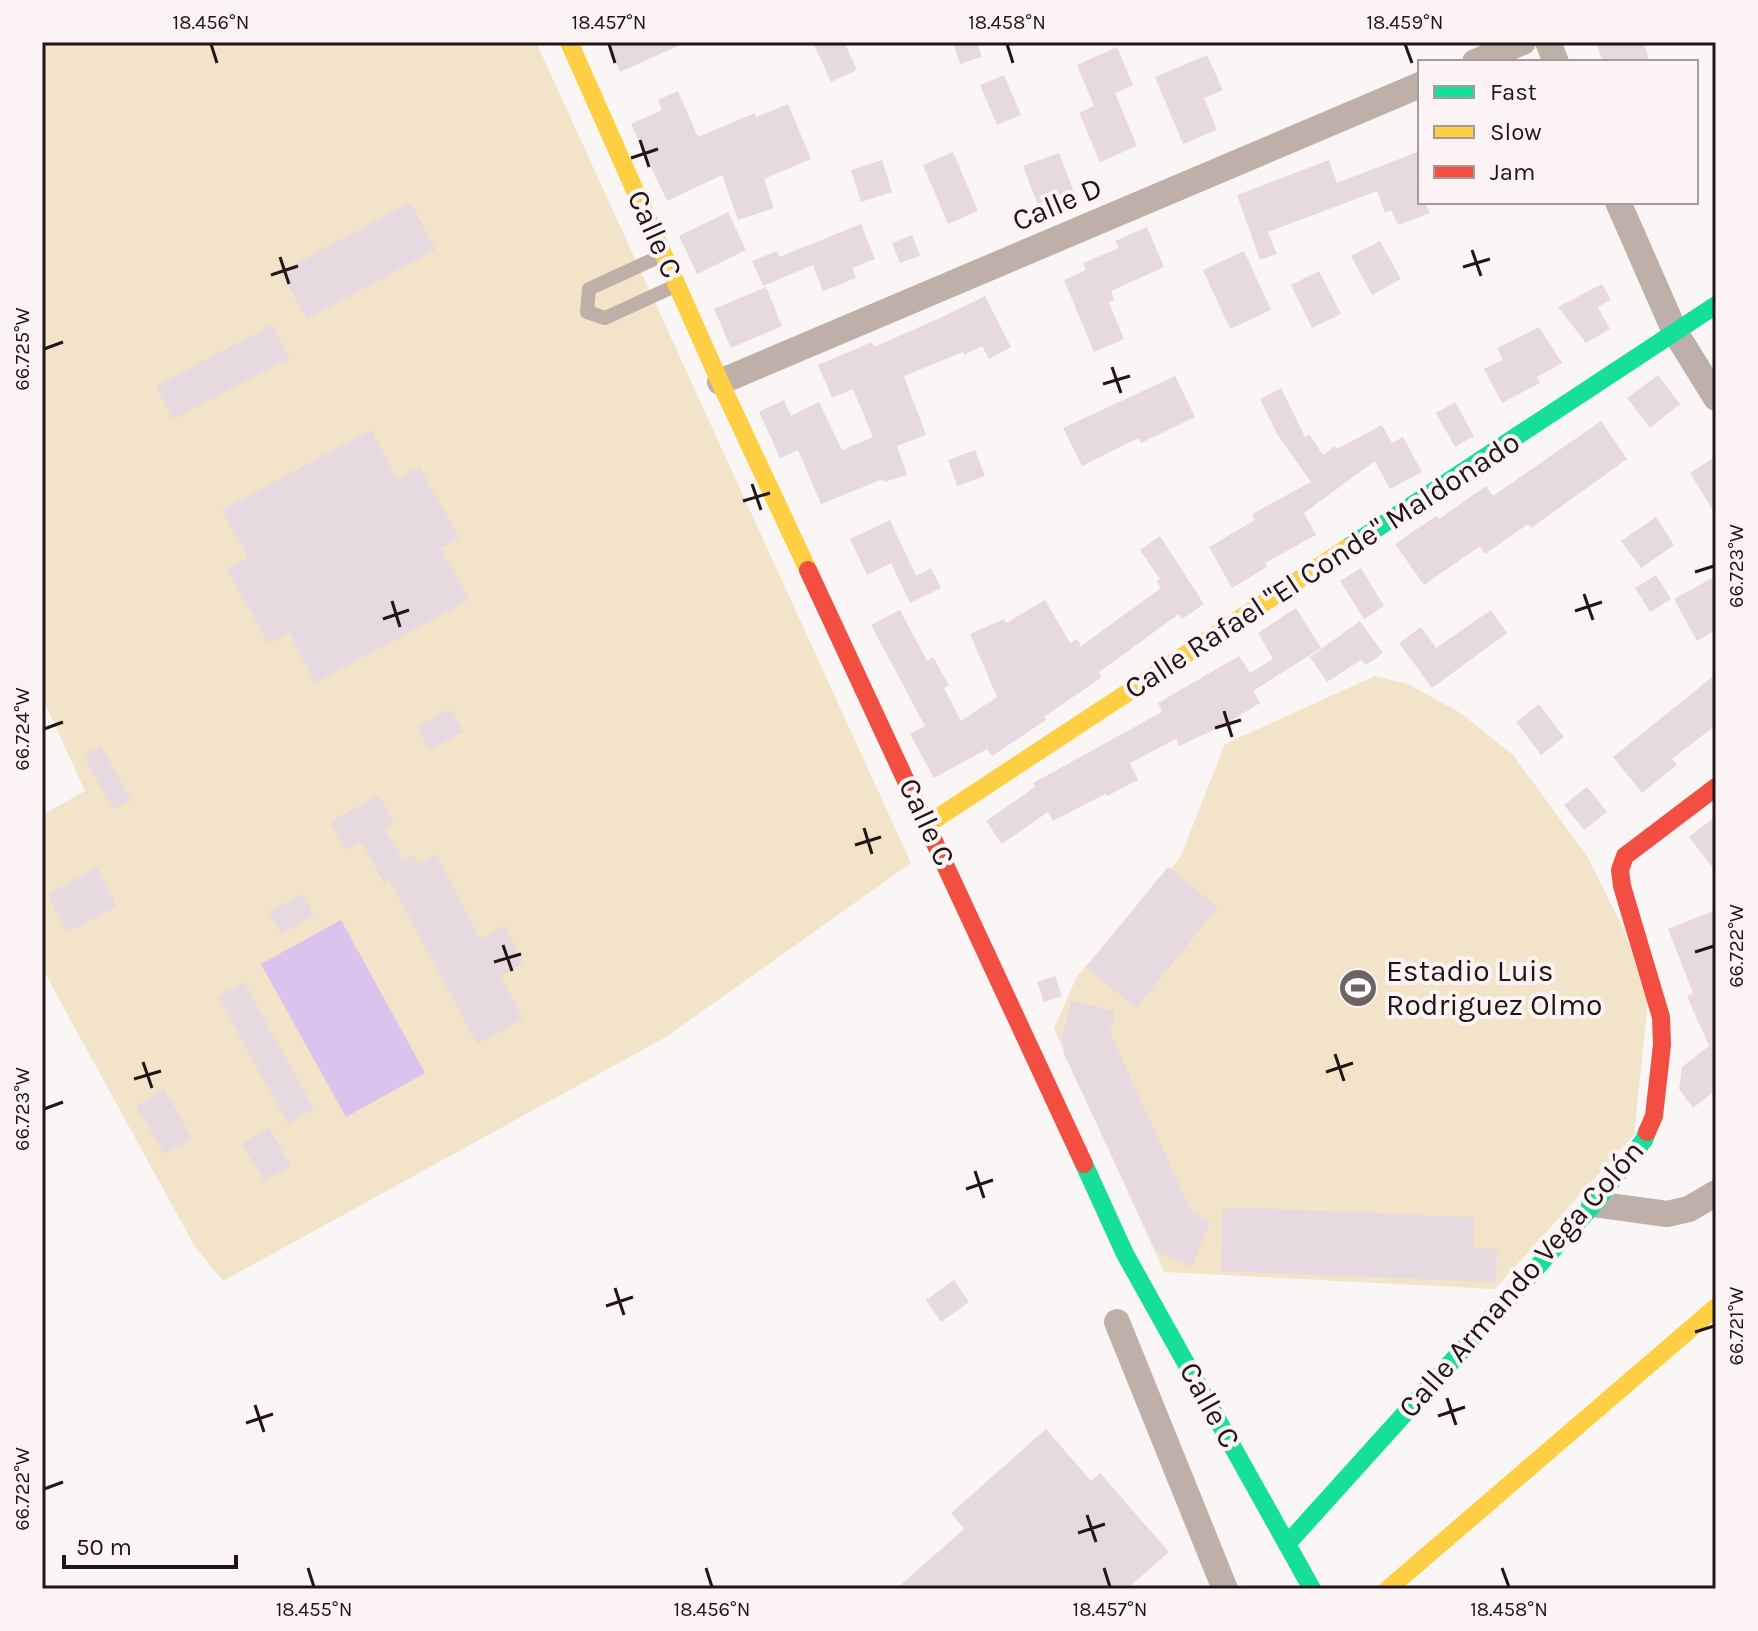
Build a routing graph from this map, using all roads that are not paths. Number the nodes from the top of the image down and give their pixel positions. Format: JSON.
{"nodes":[{"id":1,"x":569,"y":42,"type":"edge"},
{"id":2,"x":1523,"y":42,"type":"edge"},
{"id":3,"x":1480,"y":60,"type":"edge"},
{"id":4,"x":1418,"y":86,"type":"edge"},
{"id":5,"x":1619,"y":204,"type":"edge"},
{"id":6,"x":664,"y":255,"type":"junction"},
{"id":7,"x":678,"y":285,"type":"junction"},
{"id":8,"x":1716,"y":305,"type":"edge"},
{"id":9,"x":1675,"y":332,"type":"junction"},
{"id":10,"x":720,"y":382,"type":"junction"},
{"id":11,"x":1716,"y":398,"type":"edge"},
{"id":12,"x":1716,"y":787,"type":"edge"},
{"id":13,"x":928,"y":824,"type":"junction"},
{"id":14,"x":1716,"y":1193,"type":"edge"},
{"id":15,"x":1594,"y":1204,"type":"junction"},
{"id":16,"x":1716,"y":1307,"type":"edge"},
{"id":17,"x":1117,"y":1322,"type":"dead end"},
{"id":18,"x":1287,"y":1544,"type":"junction"},
{"id":19,"x":1225,"y":1589,"type":"edge"},
{"id":20,"x":1312,"y":1589,"type":"edge"},
{"id":21,"x":1388,"y":1589,"type":"edge"}],
"edges":[{"from":1,"to":6,"type":"street","name":"Calle C"},
{"from":2,"to":3,"type":"street"},
{"from":4,"to":10,"type":"street","name":"Calle D"},
{"from":5,"to":9,"type":"street"},
{"from":6,"to":7,"type":"street","name":"Calle C"},
{"from":6,"to":7,"type":"lane"},
{"from":7,"to":10,"type":"street","name":"Calle C"},
{"from":8,"to":9,"type":"street","name":"Calle Rafael \"El Conde\" Maldonado"},
{"from":9,"to":11,"type":"street"},
{"from":9,"to":13,"type":"street","name":"Calle Rafael \"El Conde\" Maldonado"},
{"from":10,"to":13,"type":"street","name":"Calle C"},
{"from":12,"to":15,"type":"street","name":"Calle Armando Vega Colón"},
{"from":13,"to":18,"type":"street","name":"Calle C"},
{"from":14,"to":15,"type":"street"},
{"from":15,"to":18,"type":"street","name":"Calle Armando Vega Colón"},
{"from":16,"to":21,"type":"street"},
{"from":17,"to":19,"type":"street"},
{"from":18,"to":20,"type":"street","name":"Calle C"}]}
